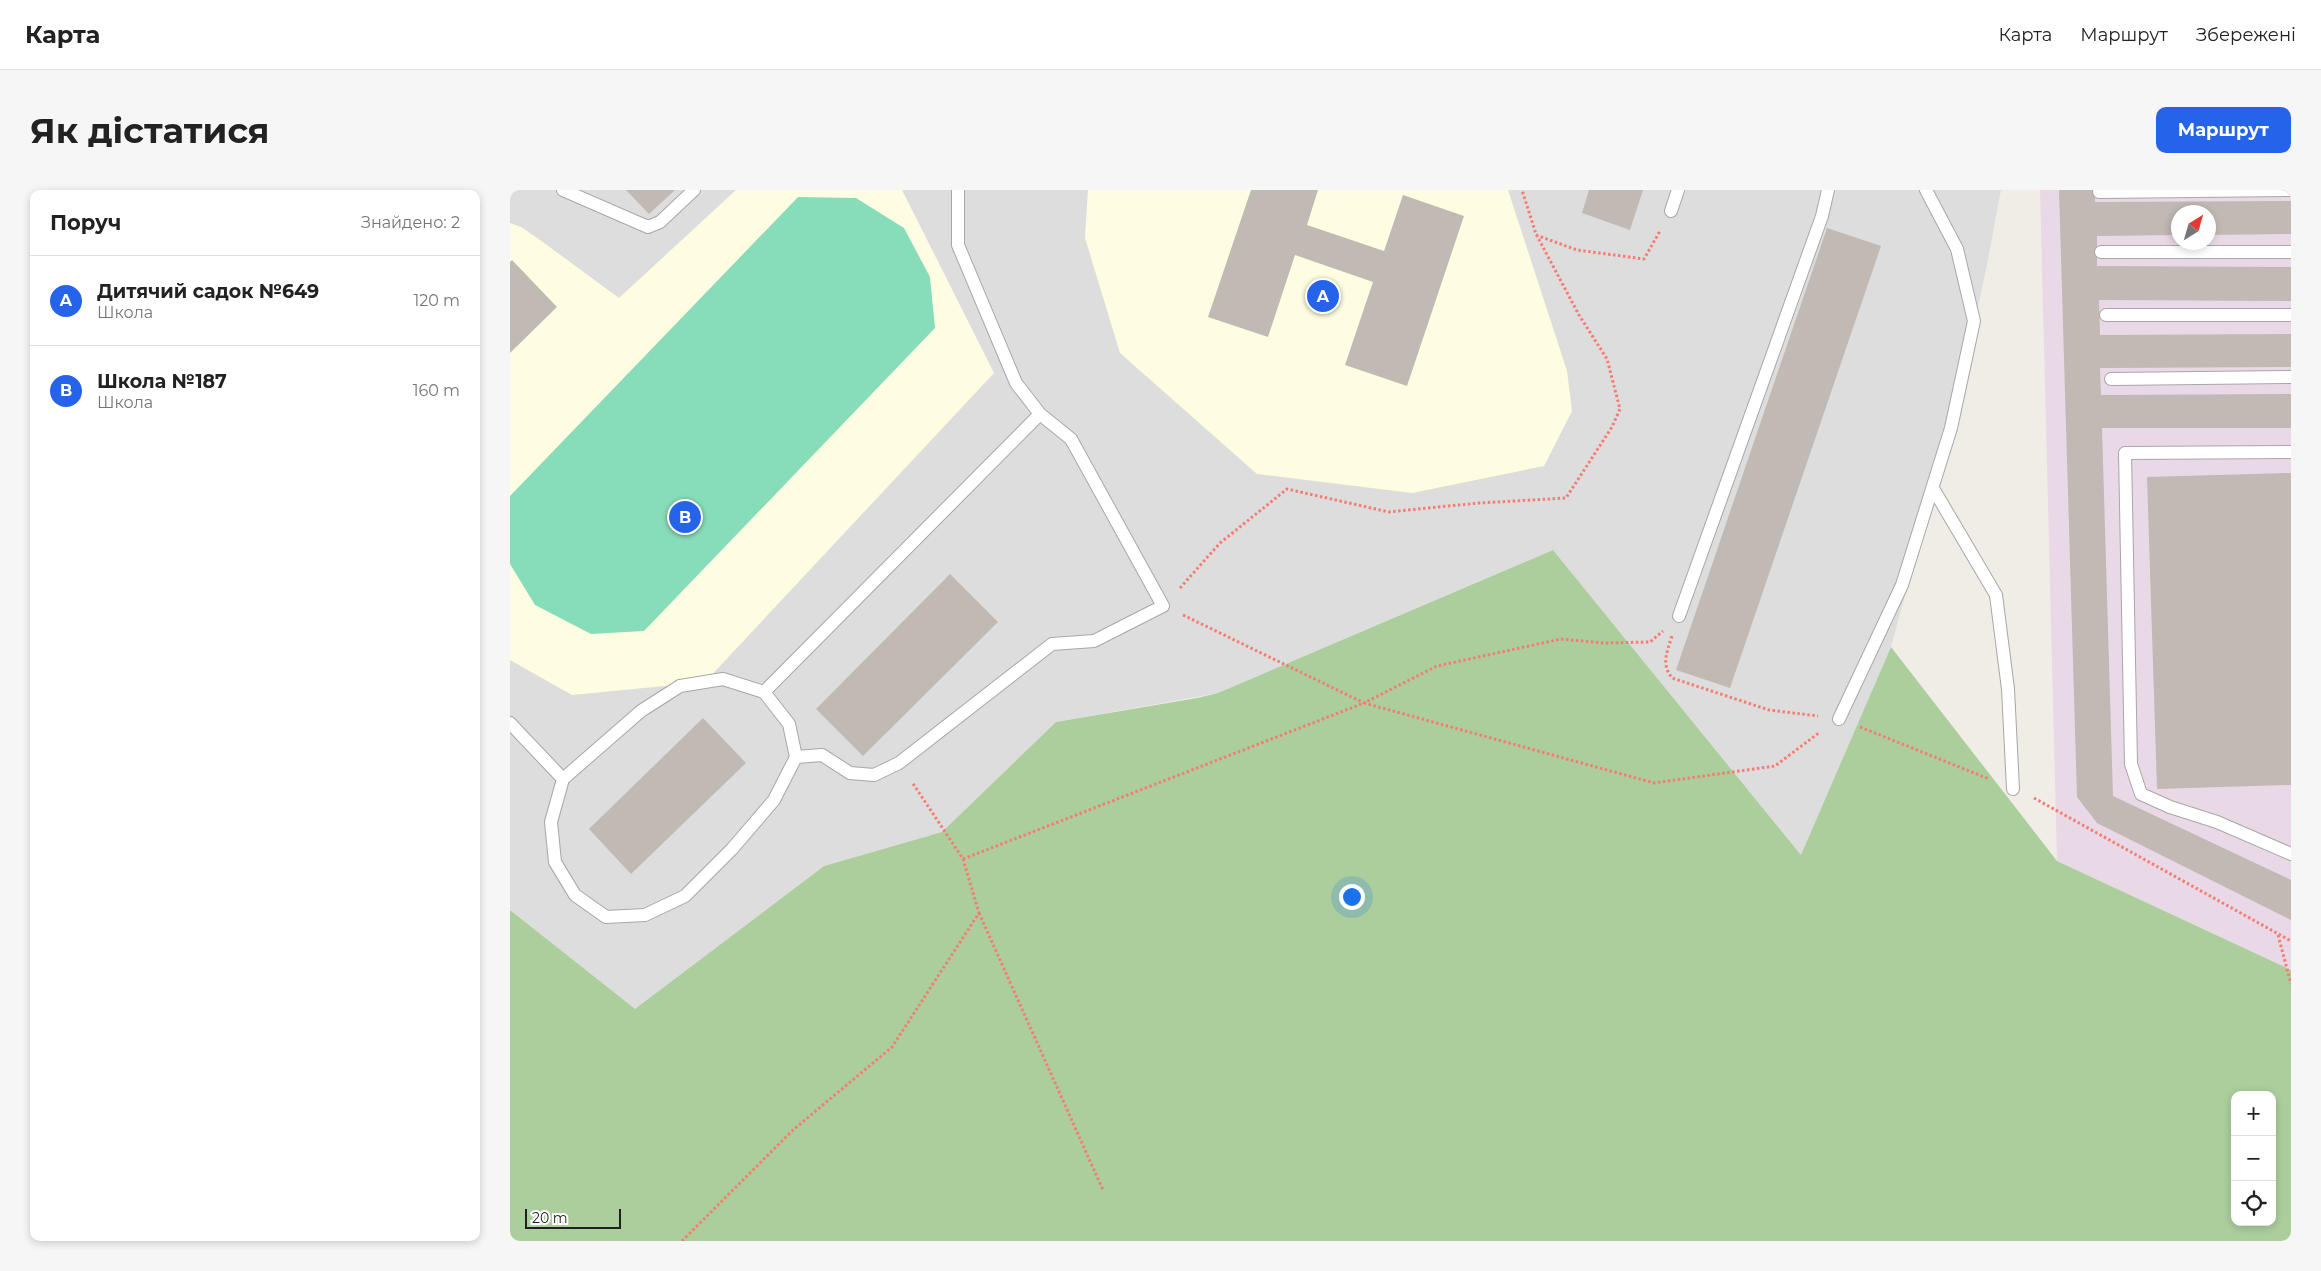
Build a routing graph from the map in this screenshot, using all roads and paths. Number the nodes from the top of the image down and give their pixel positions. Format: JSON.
{"nodes":[{"id":1,"x":563,"y":190,"type":"edge"},
{"id":2,"x":694,"y":190,"type":"edge"},
{"id":3,"x":958,"y":190,"type":"edge"},
{"id":4,"x":1522,"y":190,"type":"edge"},
{"id":5,"x":1678,"y":190,"type":"edge"},
{"id":6,"x":1828,"y":190,"type":"edge"},
{"id":7,"x":1926,"y":190,"type":"edge"},
{"id":8,"x":2291,"y":190,"type":"edge"},
{"id":9,"x":2099,"y":192,"type":"dead end"},
{"id":10,"x":1672,"y":211,"type":"joint"},
{"id":11,"x":1536,"y":234,"type":"junction"},
{"id":12,"x":2101,"y":252,"type":"dead end"},
{"id":13,"x":2291,"y":252,"type":"edge"},
{"id":14,"x":2106,"y":314,"type":"dead end"},
{"id":15,"x":2291,"y":315,"type":"edge"},
{"id":16,"x":2291,"y":377,"type":"edge"},
{"id":17,"x":2111,"y":379,"type":"dead end"},
{"id":18,"x":1040,"y":414,"type":"junction"},
{"id":19,"x":2291,"y":452,"type":"edge"},
{"id":20,"x":1934,"y":490,"type":"dead end"},
{"id":21,"x":1164,"y":606,"type":"junction"},
{"id":22,"x":1679,"y":616,"type":"joint"},
{"id":23,"x":1650,"y":642,"type":"dead end"},
{"id":24,"x":764,"y":692,"type":"junction"},
{"id":25,"x":1364,"y":703,"type":"junction"},
{"id":26,"x":1839,"y":718,"type":"junction"},
{"id":27,"x":510,"y":723,"type":"edge"},
{"id":28,"x":796,"y":757,"type":"junction"},
{"id":29,"x":898,"y":763,"type":"junction"},
{"id":30,"x":564,"y":779,"type":"junction"},
{"id":31,"x":2013,"y":789,"type":"junction"},
{"id":32,"x":2291,"y":854,"type":"edge"},
{"id":33,"x":964,"y":859,"type":"junction"},
{"id":34,"x":979,"y":913,"type":"junction"},
{"id":35,"x":2278,"y":934,"type":"junction"},
{"id":36,"x":2291,"y":940,"type":"edge"},
{"id":37,"x":2291,"y":984,"type":"edge"},
{"id":38,"x":1104,"y":1190,"type":"dead end"},
{"id":39,"x":682,"y":1241,"type":"edge"}],
"edges":[{"from":1,"to":2,"type":"lane"},
{"from":3,"to":18,"type":"lane"},
{"from":4,"to":11,"type":"path"},
{"from":5,"to":10,"type":"lane"},
{"from":6,"to":22,"type":"lane"},
{"from":7,"to":26,"type":"lane"},
{"from":8,"to":9,"type":"lane"},
{"from":10,"to":11,"type":"path"},
{"from":11,"to":21,"type":"path"},
{"from":12,"to":13,"type":"lane"},
{"from":14,"to":15,"type":"lane"},
{"from":16,"to":17,"type":"lane"},
{"from":18,"to":21,"type":"lane"},
{"from":18,"to":24,"type":"lane"},
{"from":19,"to":32,"type":"lane"},
{"from":20,"to":31,"type":"lane"},
{"from":21,"to":25,"type":"path"},
{"from":21,"to":29,"type":"lane"},
{"from":22,"to":26,"type":"path"},
{"from":23,"to":25,"type":"path"},
{"from":24,"to":28,"type":"lane"},
{"from":24,"to":30,"type":"lane"},
{"from":25,"to":26,"type":"path"},
{"from":25,"to":33,"type":"path"},
{"from":26,"to":31,"type":"path"},
{"from":27,"to":30,"type":"lane"},
{"from":28,"to":29,"type":"lane"},
{"from":28,"to":30,"type":"lane"},
{"from":29,"to":33,"type":"path"},
{"from":31,"to":35,"type":"path"},
{"from":33,"to":34,"type":"path"},
{"from":34,"to":38,"type":"path"},
{"from":34,"to":39,"type":"path"},
{"from":35,"to":36,"type":"path"},
{"from":35,"to":37,"type":"path"}]}
